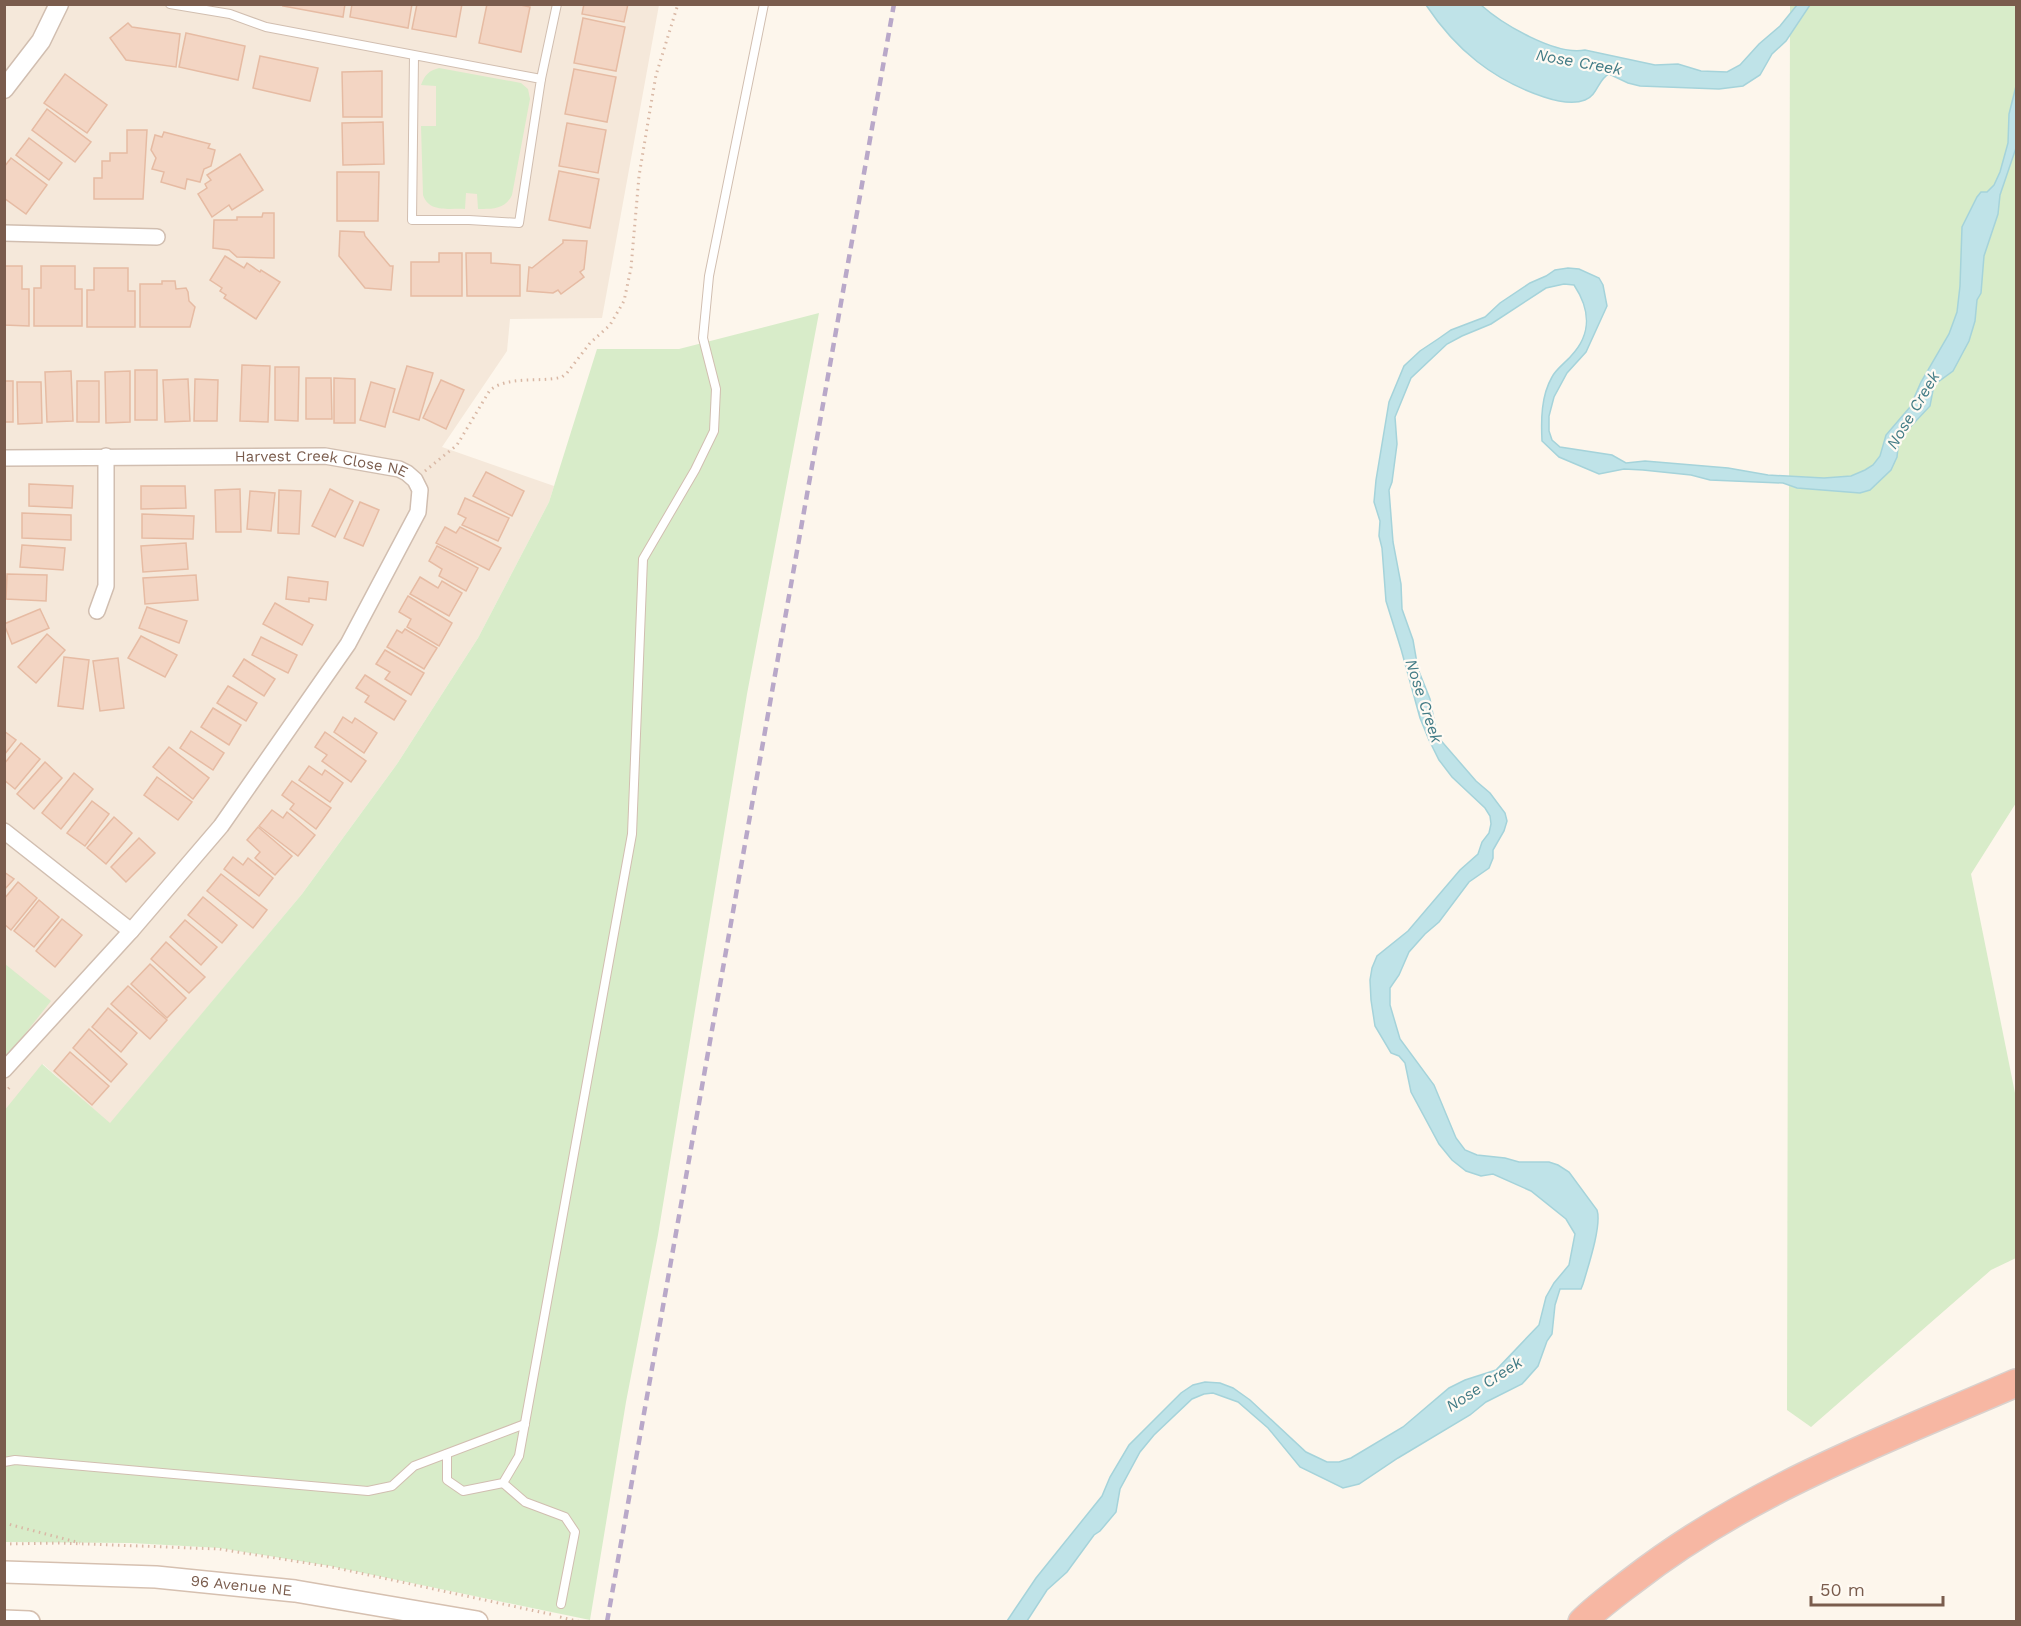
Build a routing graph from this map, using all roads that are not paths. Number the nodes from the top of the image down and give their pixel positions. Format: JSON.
{"nodes":[{"id":1,"x":58,"y":4,"type":"edge"},
{"id":2,"x":170,"y":4,"type":"edge"},
{"id":3,"x":556,"y":4,"type":"edge"},
{"id":4,"x":764,"y":4,"type":"edge"},
{"id":5,"x":414,"y":56,"type":"junction"},
{"id":6,"x":541,"y":79,"type":"junction"},
{"id":7,"x":4,"y":88,"type":"edge"},
{"id":8,"x":4,"y":233,"type":"edge"},
{"id":9,"x":157,"y":237,"type":"dead end"},
{"id":10,"x":106,"y":456,"type":"junction"},
{"id":11,"x":4,"y":458,"type":"edge"},
{"id":12,"x":97,"y":611,"type":"dead end"},
{"id":13,"x":4,"y":831,"type":"edge"},
{"id":14,"x":131,"y":931,"type":"junction"},
{"id":15,"x":4,"y":1070,"type":"edge"},
{"id":16,"x":2016,"y":1383,"type":"edge"},
{"id":17,"x":525,"y":1424,"type":"junction"},
{"id":18,"x":447,"y":1454,"type":"junction"},
{"id":19,"x":4,"y":1462,"type":"edge"},
{"id":20,"x":503,"y":1483,"type":"junction"},
{"id":21,"x":1650,"y":1567,"type":"junction"},
{"id":22,"x":4,"y":1572,"type":"edge"},
{"id":23,"x":561,"y":1604,"type":"dead end"},
{"id":24,"x":4,"y":1621,"type":"edge"},
{"id":25,"x":29,"y":1622,"type":"edge"},
{"id":26,"x":477,"y":1622,"type":"edge"},
{"id":27,"x":1582,"y":1622,"type":"edge"},
{"id":28,"x":1599,"y":1622,"type":"edge"}],
"edges":[{"from":1,"to":7,"type":"street"},
{"from":2,"to":5,"type":"lane"},
{"from":3,"to":6,"type":"lane"},
{"from":4,"to":17,"type":"lane"},
{"from":5,"to":6,"type":"lane"},
{"from":5,"to":6,"type":"lane"},
{"from":8,"to":9,"type":"street"},
{"from":10,"to":11,"type":"street","name":"Harvest Creek Close NE"},
{"from":10,"to":12,"type":"street"},
{"from":10,"to":14,"type":"street","name":"Harvest Creek Close NE"},
{"from":13,"to":14,"type":"street"},
{"from":14,"to":15,"type":"street","name":"Harvest Creek Close NE"},
{"from":16,"to":21,"type":"highway"},
{"from":17,"to":18,"type":"lane"},
{"from":17,"to":20,"type":"lane"},
{"from":18,"to":19,"type":"lane"},
{"from":18,"to":20,"type":"lane"},
{"from":20,"to":23,"type":"lane"},
{"from":21,"to":27,"type":"highway"},
{"from":21,"to":28,"type":"highway"},
{"from":22,"to":26,"type":"main road","name":"96 Avenue NE"},
{"from":24,"to":25,"type":"main road"}]}
